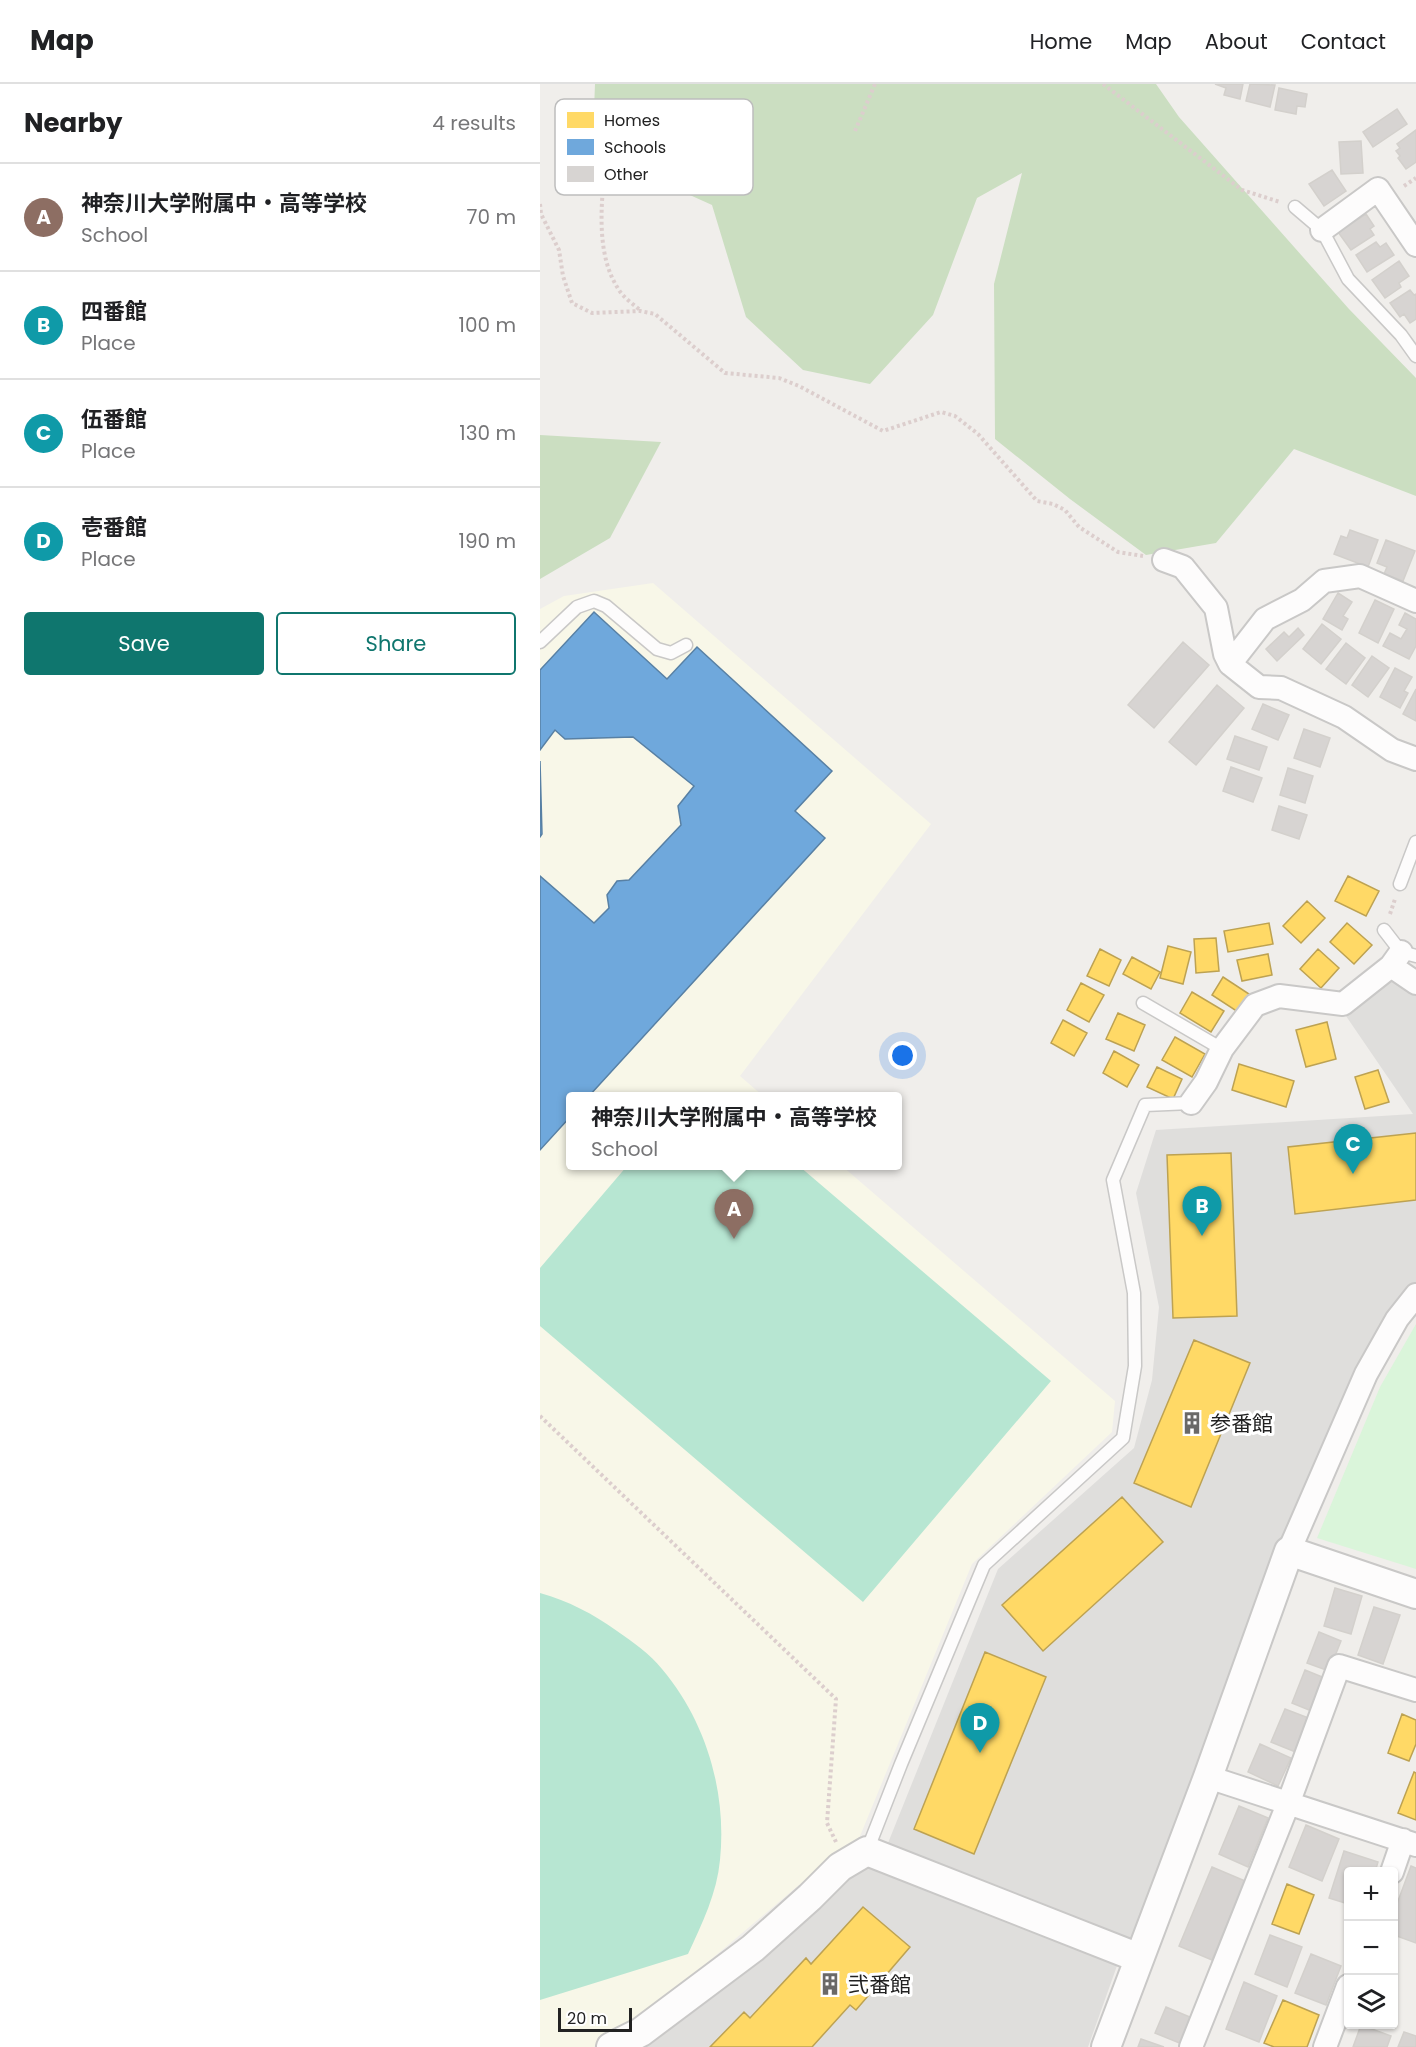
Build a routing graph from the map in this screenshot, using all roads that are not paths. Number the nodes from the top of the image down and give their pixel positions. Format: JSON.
{"nodes":[{"id":1,"x":1295,"y":207,"type":"road end"},
{"id":2,"x":1322,"y":230,"type":"junction"},
{"id":3,"x":1416,"y":245,"type":"edge"},
{"id":4,"x":1416,"y":357,"type":"edge"},
{"id":5,"x":1164,"y":560,"type":"road end"},
{"id":6,"x":1416,"y":601,"type":"edge"},
{"id":7,"x":540,"y":642,"type":"edge"},
{"id":8,"x":686,"y":645,"type":"dead end"},
{"id":9,"x":1230,"y":664,"type":"junction"},
{"id":10,"x":1416,"y":759,"type":"edge"},
{"id":11,"x":1416,"y":843,"type":"edge"},
{"id":12,"x":1400,"y":884,"type":"road end"},
{"id":13,"x":1384,"y":930,"type":"road end"},
{"id":14,"x":1402,"y":958,"type":"edge"},
{"id":15,"x":1416,"y":983,"type":"edge"},
{"id":16,"x":1143,"y":1003,"type":"dead end"},
{"id":17,"x":1222,"y":1049,"type":"junction"},
{"id":18,"x":1191,"y":1103,"type":"joint"},
{"id":19,"x":1416,"y":1295,"type":"edge"},
{"id":20,"x":1289,"y":1551,"type":"junction"},
{"id":21,"x":1416,"y":1594,"type":"edge"},
{"id":22,"x":1416,"y":1690,"type":"edge"},
{"id":23,"x":1208,"y":1777,"type":"junction"},
{"id":24,"x":1288,"y":1804,"type":"junction"},
{"id":25,"x":1410,"y":1843,"type":"edge"},
{"id":26,"x":858,"y":1857,"type":"junction"},
{"id":27,"x":1395,"y":1867,"type":"edge"},
{"id":28,"x":1139,"y":1958,"type":"junction"},
{"id":29,"x":1344,"y":1997,"type":"edge"},
{"id":30,"x":611,"y":2047,"type":"edge"},
{"id":31,"x":1106,"y":2047,"type":"edge"},
{"id":32,"x":1191,"y":2047,"type":"edge"},
{"id":33,"x":1325,"y":2047,"type":"edge"}],
"edges":[{"from":1,"to":2,"type":"lane"},
{"from":2,"to":3,"type":"street"},
{"from":2,"to":4,"type":"lane"},
{"from":5,"to":9,"type":"street"},
{"from":6,"to":9,"type":"street"},
{"from":7,"to":8,"type":"lane"},
{"from":9,"to":10,"type":"street"},
{"from":11,"to":12,"type":"lane"},
{"from":13,"to":14,"type":"lane"},
{"from":14,"to":15,"type":"street"},
{"from":14,"to":17,"type":"street"},
{"from":16,"to":17,"type":"lane"},
{"from":17,"to":18,"type":"street"},
{"from":18,"to":26,"type":"lane"},
{"from":19,"to":20,"type":"street"},
{"from":20,"to":21,"type":"street"},
{"from":20,"to":23,"type":"street"},
{"from":22,"to":24,"type":"street"},
{"from":23,"to":24,"type":"street"},
{"from":23,"to":28,"type":"street"},
{"from":24,"to":25,"type":"street"},
{"from":24,"to":32,"type":"street"},
{"from":25,"to":27,"type":"street"},
{"from":26,"to":28,"type":"street"},
{"from":26,"to":30,"type":"street"},
{"from":28,"to":31,"type":"street"},
{"from":29,"to":33,"type":"street"}]}
